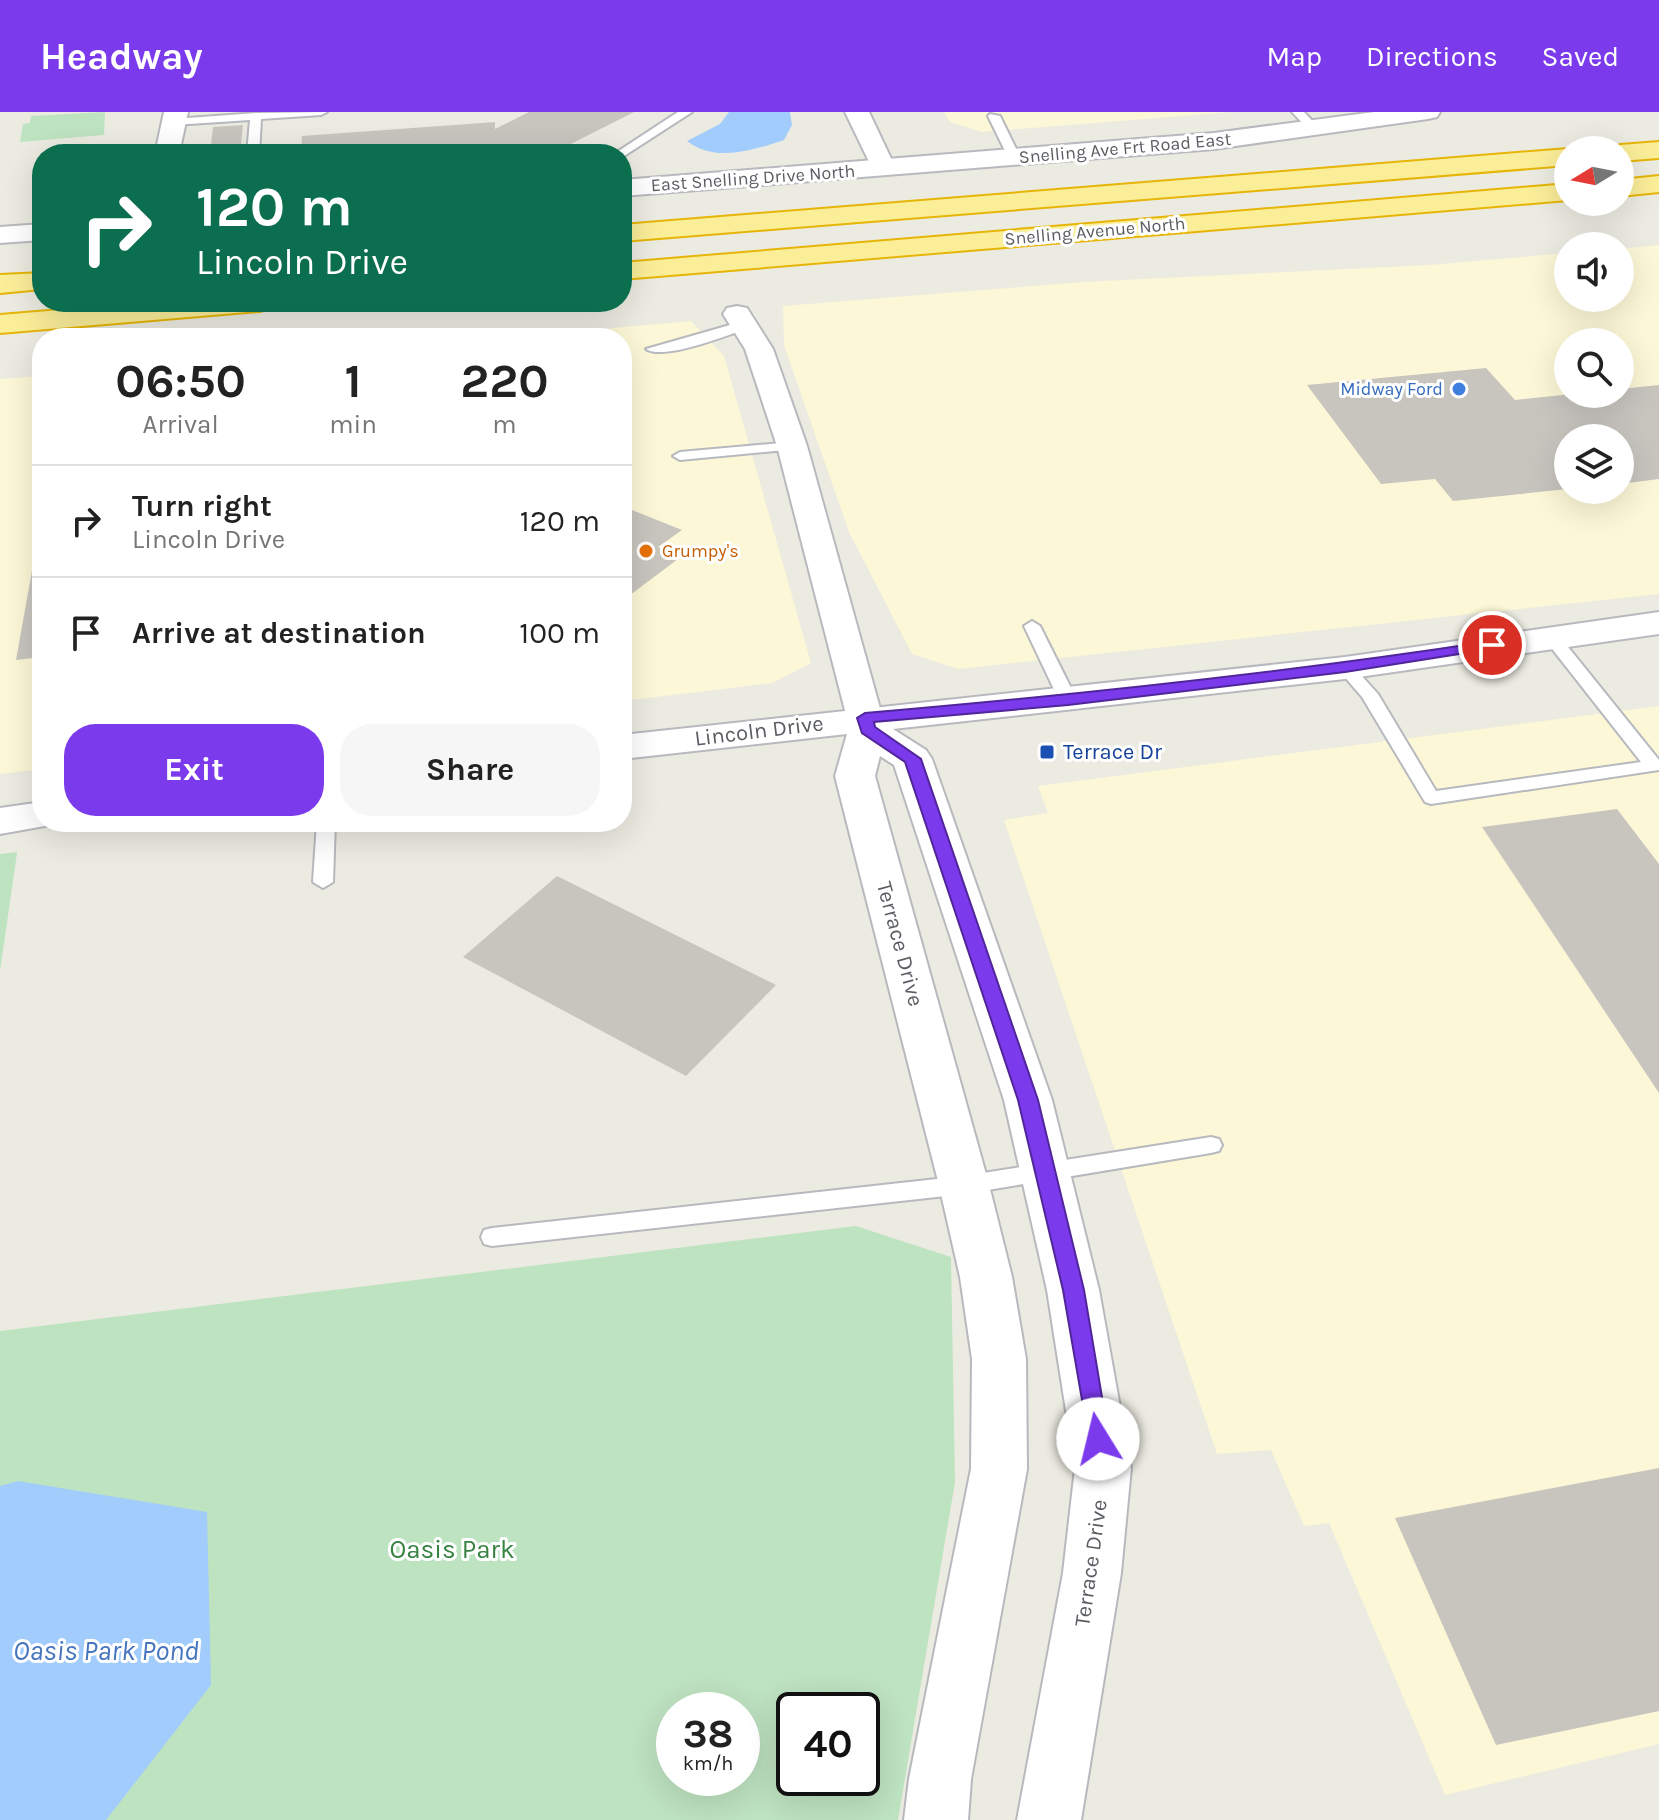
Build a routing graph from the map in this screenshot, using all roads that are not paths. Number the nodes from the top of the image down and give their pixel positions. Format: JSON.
{"nodes":[{"id":1,"x":321,"y":112,"type":"edge"},
{"id":2,"x":686,"y":112,"type":"edge"},
{"id":3,"x":857,"y":112,"type":"edge"},
{"id":4,"x":1421,"y":112,"type":"edge"},
{"id":5,"x":1428,"y":112,"type":"edge"},
{"id":6,"x":256,"y":116,"type":"junction"},
{"id":7,"x":994,"y":116,"type":"dead end"},
{"id":8,"x":175,"y":117,"type":"edge"},
{"id":9,"x":1306,"y":120,"type":"edge"},
{"id":10,"x":169,"y":144,"type":"edge"},
{"id":11,"x":254,"y":144,"type":"edge"},
{"id":12,"x":632,"y":146,"type":"edge"},
{"id":13,"x":1659,"y":150,"type":"edge"},
{"id":14,"x":1634,"y":152,"type":"edge"},
{"id":15,"x":1554,"y":158,"type":"edge"},
{"id":16,"x":1015,"y":159,"type":"junction"},
{"id":17,"x":884,"y":169,"type":"junction"},
{"id":18,"x":1659,"y":184,"type":"edge"},
{"id":19,"x":632,"y":187,"type":"edge"},
{"id":20,"x":1634,"y":187,"type":"edge"},
{"id":21,"x":1554,"y":193,"type":"edge"},
{"id":22,"x":632,"y":232,"type":"edge"},
{"id":23,"x":32,"y":233,"type":"edge"},
{"id":24,"x":0,"y":235,"type":"edge"},
{"id":25,"x":632,"y":270,"type":"edge"},
{"id":26,"x":32,"y":282,"type":"edge"},
{"id":27,"x":0,"y":284,"type":"edge"},
{"id":28,"x":142,"y":312,"type":"edge"},
{"id":29,"x":741,"y":319,"type":"joint"},
{"id":30,"x":0,"y":324,"type":"edge"},
{"id":31,"x":653,"y":349,"type":"dead end"},
{"id":32,"x":792,"y":446,"type":"junction"},
{"id":33,"x":680,"y":456,"type":"dead end"},
{"id":34,"x":1659,"y":623,"type":"edge"},
{"id":35,"x":1032,"y":626,"type":"dead end"},
{"id":36,"x":1550,"y":636,"type":"junction"},
{"id":37,"x":1345,"y":668,"type":"junction"},
{"id":38,"x":1068,"y":700,"type":"junction"},
{"id":39,"x":866,"y":724,"type":"junction"},
{"id":40,"x":632,"y":746,"type":"edge"},
{"id":41,"x":1656,"y":769,"type":"edge"},
{"id":42,"x":32,"y":816,"type":"edge"},
{"id":43,"x":0,"y":821,"type":"edge"},
{"id":44,"x":326,"y":832,"type":"edge"},
{"id":45,"x":323,"y":882,"type":"dead end"},
{"id":46,"x":1211,"y":1145,"type":"dead end"},
{"id":47,"x":1046,"y":1172,"type":"junction"},
{"id":48,"x":964,"y":1185,"type":"junction"},
{"id":49,"x":492,"y":1237,"type":"dead end"},
{"id":50,"x":936,"y":1820,"type":"edge"},
{"id":51,"x":1049,"y":1820,"type":"edge"}],
"edges":[{"from":1,"to":6,"type":"lane"},
{"from":2,"to":12,"type":"lane"},
{"from":3,"to":17,"type":"street"},
{"from":4,"to":5,"type":"street"},
{"from":4,"to":9,"type":"street","name":"Snelling Ave Frt Road East"},
{"from":6,"to":8,"type":"lane"},
{"from":6,"to":11,"type":"lane"},
{"from":7,"to":16,"type":"lane"},
{"from":8,"to":10,"type":"street"},
{"from":9,"to":16,"type":"street","name":"Snelling Ave Frt Road East"},
{"from":13,"to":14,"type":"highway"},
{"from":15,"to":22,"type":"highway","name":"Snelling Avenue North"},
{"from":16,"to":17,"type":"street","name":"Snelling Ave Frt Road East"},
{"from":17,"to":19,"type":"street","name":"East Snelling Drive North"},
{"from":18,"to":20,"type":"highway"},
{"from":21,"to":25,"type":"highway","name":"Snelling Avenue North"},
{"from":23,"to":24,"type":"street"},
{"from":26,"to":27,"type":"highway"},
{"from":28,"to":30,"type":"highway"},
{"from":29,"to":31,"type":"lane"},
{"from":29,"to":32,"type":"street"},
{"from":32,"to":33,"type":"lane"},
{"from":32,"to":39,"type":"street"},
{"from":34,"to":36,"type":"street","name":"Lincoln Drive"},
{"from":35,"to":38,"type":"lane"},
{"from":36,"to":37,"type":"street","name":"Lincoln Drive"},
{"from":36,"to":41,"type":"lane"},
{"from":37,"to":38,"type":"street","name":"Lincoln Drive"},
{"from":37,"to":41,"type":"lane"},
{"from":38,"to":39,"type":"street","name":"Lincoln Drive"},
{"from":39,"to":40,"type":"street","name":"Lincoln Drive"},
{"from":39,"to":47,"type":"street","name":"Terrace Drive"},
{"from":39,"to":48,"type":"street","name":"Terrace Drive"},
{"from":42,"to":43,"type":"street"},
{"from":44,"to":45,"type":"lane"},
{"from":46,"to":47,"type":"lane"},
{"from":47,"to":48,"type":"lane"},
{"from":47,"to":51,"type":"street","name":"Terrace Drive"},
{"from":48,"to":49,"type":"lane"},
{"from":48,"to":50,"type":"street","name":"Terrace Drive"}]}
